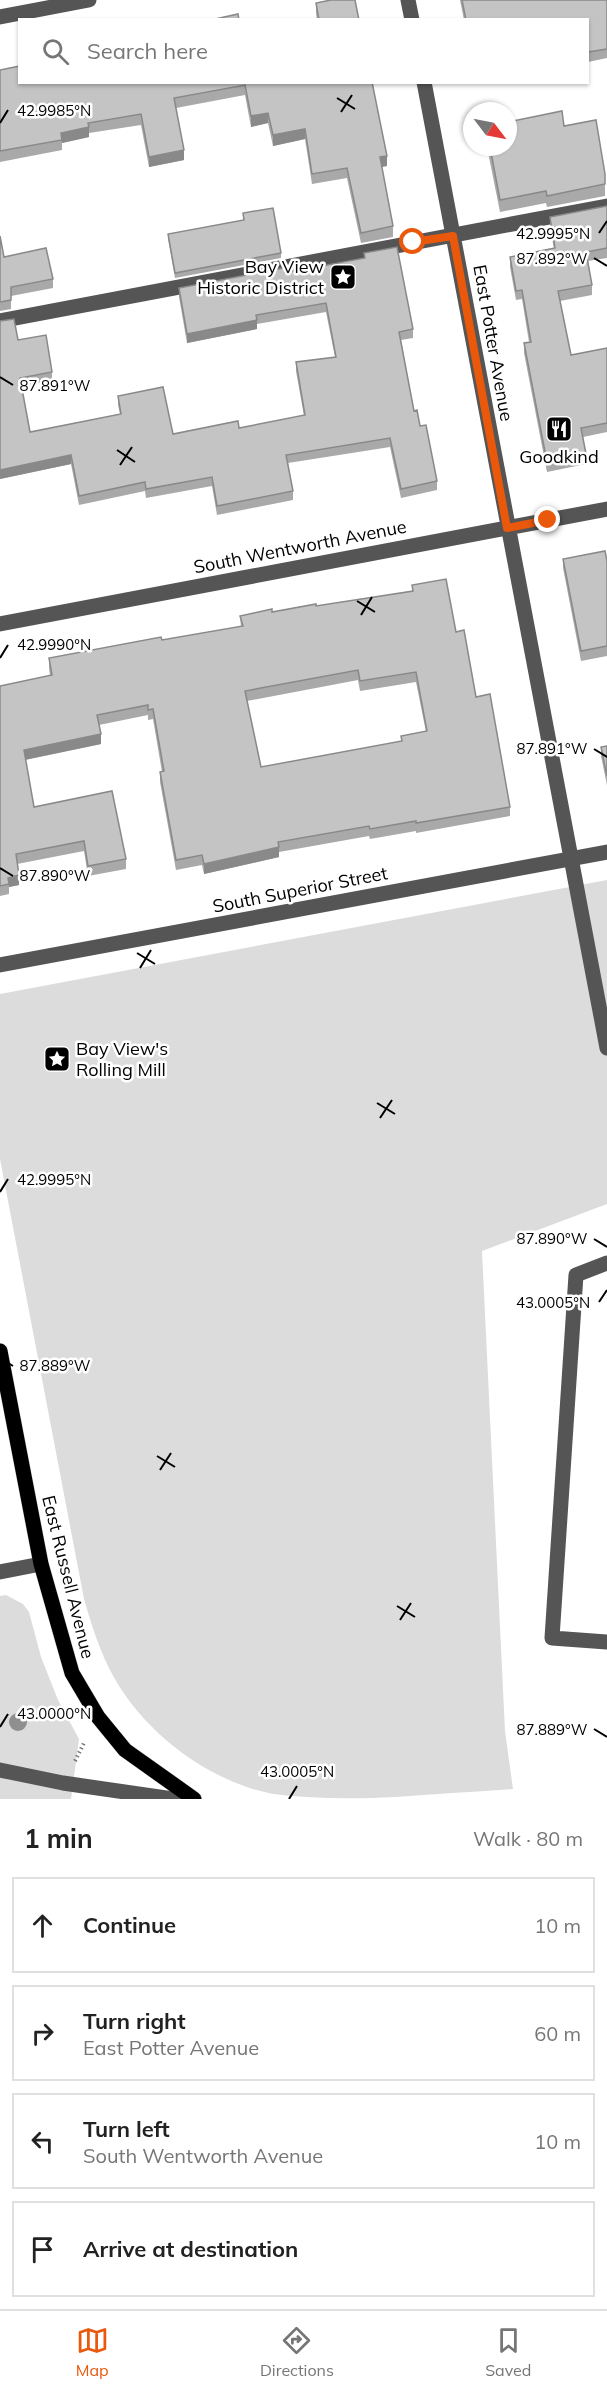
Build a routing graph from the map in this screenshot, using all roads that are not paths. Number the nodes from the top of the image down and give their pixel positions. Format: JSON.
{"nodes":[{"id":1,"x":89,"y":0,"type":"edge"},
{"id":2,"x":408,"y":0,"type":"edge"},
{"id":3,"x":0,"y":17,"type":"edge"},
{"id":4,"x":412,"y":18,"type":"edge"},
{"id":5,"x":424,"y":84,"type":"edge"},
{"id":6,"x":607,"y":206,"type":"edge"},
{"id":7,"x":453,"y":236,"type":"junction"},
{"id":8,"x":0,"y":321,"type":"edge"},
{"id":9,"x":607,"y":509,"type":"edge"},
{"id":10,"x":507,"y":528,"type":"junction"},
{"id":11,"x":0,"y":624,"type":"edge"},
{"id":12,"x":607,"y":852,"type":"edge"},
{"id":13,"x":573,"y":859,"type":"junction"},
{"id":14,"x":0,"y":965,"type":"edge"},
{"id":15,"x":607,"y":1048,"type":"edge"},
{"id":16,"x":607,"y":1263,"type":"edge"},
{"id":17,"x":0,"y":1351,"type":"edge"},
{"id":18,"x":41,"y":1564,"type":"junction"},
{"id":19,"x":0,"y":1572,"type":"edge"},
{"id":20,"x":607,"y":1642,"type":"edge"},
{"id":21,"x":0,"y":1770,"type":"edge"},
{"id":22,"x":173,"y":1799,"type":"edge"},
{"id":23,"x":194,"y":1799,"type":"edge"}],
"edges":[{"from":1,"to":3,"type":"street"},
{"from":2,"to":4,"type":"street"},
{"from":5,"to":7,"type":"street","name":"East Potter Avenue"},
{"from":6,"to":7,"type":"street"},
{"from":7,"to":8,"type":"street"},
{"from":7,"to":10,"type":"street","name":"East Potter Avenue"},
{"from":9,"to":10,"type":"street","name":"South Wentworth Avenue"},
{"from":10,"to":11,"type":"street","name":"South Wentworth Avenue"},
{"from":10,"to":13,"type":"street","name":"East Potter Avenue"},
{"from":12,"to":13,"type":"street","name":"South Superior Street"},
{"from":13,"to":14,"type":"street","name":"South Superior Street"},
{"from":13,"to":15,"type":"street","name":"East Potter Avenue"},
{"from":16,"to":20,"type":"street"},
{"from":17,"to":18,"type":"main road","name":"East Russell Avenue"},
{"from":18,"to":19,"type":"street"},
{"from":18,"to":23,"type":"main road","name":"East Russell Avenue"},
{"from":21,"to":22,"type":"street"}]}
